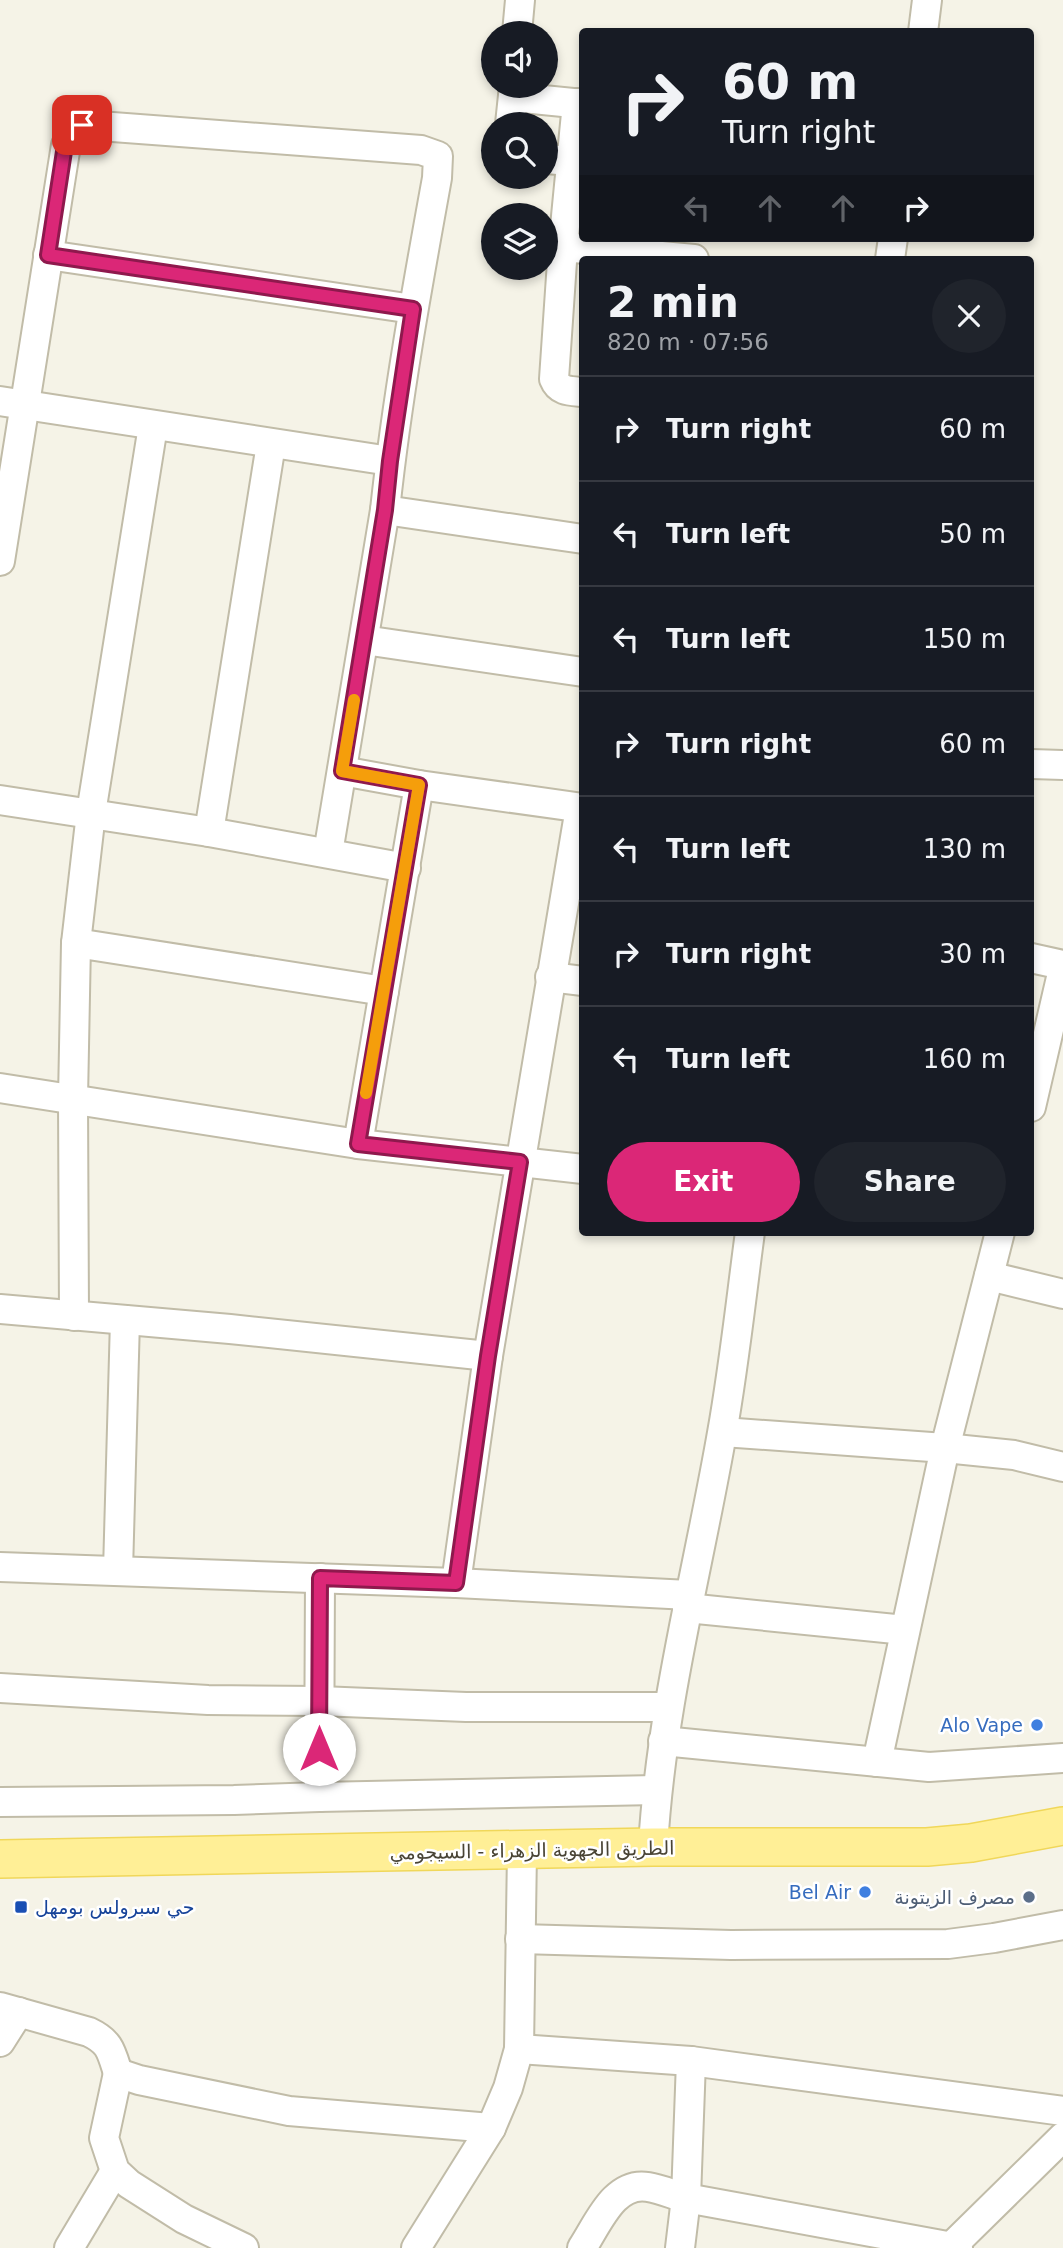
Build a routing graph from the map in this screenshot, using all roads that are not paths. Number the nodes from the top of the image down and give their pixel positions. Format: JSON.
{"nodes":[{"id":1,"x":520,"y":0,"type":"edge"},
{"id":2,"x":927,"y":0,"type":"edge"},
{"id":3,"x":518,"y":21,"type":"edge"},
{"id":4,"x":924,"y":28,"type":"edge"},
{"id":5,"x":512,"y":102,"type":"edge"},
{"id":6,"x":579,"y":103,"type":"edge"},
{"id":7,"x":579,"y":106,"type":"edge"},
{"id":8,"x":558,"y":160,"type":"edge"},
{"id":9,"x":563,"y":247,"type":"junction"},
{"id":10,"x":48,"y":255,"type":"junction"},
{"id":11,"x":662,"y":256,"type":"edge"},
{"id":12,"x":413,"y":309,"type":"junction"},
{"id":13,"x":579,"y":392,"type":"edge"},
{"id":14,"x":12,"y":403,"type":"edge"},
{"id":15,"x":153,"y":426,"type":"junction"},
{"id":16,"x":271,"y":444,"type":"junction"},
{"id":17,"x":390,"y":461,"type":"junction"},
{"id":18,"x":385,"y":510,"type":"junction"},
{"id":19,"x":579,"y":538,"type":"edge"},
{"id":20,"x":0,"y":561,"type":"edge"},
{"id":21,"x":364,"y":640,"type":"junction"},
{"id":22,"x":579,"y":671,"type":"edge"},
{"id":23,"x":1034,"y":764,"type":"edge"},
{"id":24,"x":1063,"y":765,"type":"edge"},
{"id":25,"x":342,"y":771,"type":"junction"},
{"id":26,"x":419,"y":785,"type":"junction"},
{"id":27,"x":0,"y":800,"type":"edge"},
{"id":28,"x":579,"y":808,"type":"edge"},
{"id":29,"x":91,"y":813,"type":"junction"},
{"id":30,"x":579,"y":819,"type":"edge"},
{"id":31,"x":209,"y":832,"type":"junction"},
{"id":32,"x":328,"y":853,"type":"junction"},
{"id":33,"x":406,"y":868,"type":"junction"},
{"id":34,"x":76,"y":943,"type":"junction"},
{"id":35,"x":1034,"y":959,"type":"edge"},
{"id":36,"x":1063,"y":967,"type":"edge"},
{"id":37,"x":550,"y":977,"type":"junction"},
{"id":38,"x":579,"y":981,"type":"edge"},
{"id":39,"x":384,"y":991,"type":"junction"},
{"id":40,"x":0,"y":1088,"type":"edge"},
{"id":41,"x":1034,"y":1094,"type":"edge"},
{"id":42,"x":73,"y":1099,"type":"junction"},
{"id":43,"x":358,"y":1144,"type":"junction"},
{"id":44,"x":520,"y":1162,"type":"junction"},
{"id":45,"x":579,"y":1169,"type":"edge"},
{"id":46,"x":749,"y":1236,"type":"edge"},
{"id":47,"x":999,"y":1236,"type":"edge"},
{"id":48,"x":989,"y":1276,"type":"junction"},
{"id":49,"x":1063,"y":1294,"type":"edge"},
{"id":50,"x":0,"y":1309,"type":"edge"},
{"id":51,"x":74,"y":1316,"type":"junction"},
{"id":52,"x":125,"y":1320,"type":"junction"},
{"id":53,"x":488,"y":1356,"type":"junction"},
{"id":54,"x":723,"y":1432,"type":"junction"},
{"id":55,"x":945,"y":1448,"type":"junction"},
{"id":56,"x":1063,"y":1467,"type":"edge"},
{"id":57,"x":0,"y":1567,"type":"edge"},
{"id":58,"x":118,"y":1571,"type":"junction"},
{"id":59,"x":320,"y":1578,"type":"junction"},
{"id":60,"x":456,"y":1583,"type":"junction"},
{"id":61,"x":688,"y":1601,"type":"junction"},
{"id":62,"x":905,"y":1630,"type":"junction"},
{"id":63,"x":0,"y":1688,"type":"edge"},
{"id":64,"x":320,"y":1702,"type":"junction"},
{"id":65,"x":667,"y":1707,"type":"junction"},
{"id":66,"x":663,"y":1741,"type":"junction"},
{"id":67,"x":1063,"y":1758,"type":"edge"},
{"id":68,"x":877,"y":1762,"type":"junction"},
{"id":69,"x":656,"y":1790,"type":"junction"},
{"id":70,"x":319,"y":1797,"type":"junction"},
{"id":71,"x":0,"y":1802,"type":"edge"},
{"id":72,"x":1063,"y":1826,"type":"edge"},
{"id":73,"x":653,"y":1847,"type":"junction"},
{"id":74,"x":522,"y":1851,"type":"junction"},
{"id":75,"x":0,"y":1859,"type":"edge"},
{"id":76,"x":1063,"y":1924,"type":"edge"},
{"id":77,"x":520,"y":1939,"type":"junction"},
{"id":78,"x":9,"y":2010,"type":"edge"},
{"id":79,"x":0,"y":2042,"type":"edge"},
{"id":80,"x":519,"y":2049,"type":"junction"},
{"id":81,"x":691,"y":2061,"type":"junction"},
{"id":82,"x":118,"y":2073,"type":"junction"},
{"id":83,"x":1063,"y":2111,"type":"edge"},
{"id":84,"x":491,"y":2128,"type":"junction"},
{"id":85,"x":1063,"y":2137,"type":"edge"},
{"id":86,"x":115,"y":2171,"type":"junction"},
{"id":87,"x":686,"y":2199,"type":"junction"},
{"id":88,"x":69,"y":2248,"type":"edge"},
{"id":89,"x":244,"y":2248,"type":"edge"},
{"id":90,"x":416,"y":2248,"type":"edge"},
{"id":91,"x":582,"y":2248,"type":"edge"},
{"id":92,"x":680,"y":2248,"type":"edge"},
{"id":93,"x":953,"y":2248,"type":"edge"}],
"edges":[{"from":1,"to":3,"type":"street"},
{"from":2,"to":4,"type":"street"},
{"from":5,"to":6,"type":"street"},
{"from":7,"to":8,"type":"street"},
{"from":8,"to":9,"type":"street"},
{"from":9,"to":11,"type":"street"},
{"from":9,"to":13,"type":"street"},
{"from":10,"to":12,"type":"street"},
{"from":10,"to":12,"type":"street"},
{"from":10,"to":14,"type":"street"},
{"from":12,"to":17,"type":"street"},
{"from":14,"to":15,"type":"street"},
{"from":14,"to":20,"type":"street"},
{"from":15,"to":16,"type":"street"},
{"from":15,"to":29,"type":"street"},
{"from":16,"to":17,"type":"street"},
{"from":16,"to":31,"type":"street"},
{"from":17,"to":18,"type":"street"},
{"from":18,"to":19,"type":"street"},
{"from":18,"to":21,"type":"street"},
{"from":21,"to":22,"type":"street"},
{"from":21,"to":25,"type":"street"},
{"from":23,"to":24,"type":"street"},
{"from":25,"to":26,"type":"street"},
{"from":25,"to":32,"type":"street"},
{"from":26,"to":28,"type":"street"},
{"from":26,"to":33,"type":"street"},
{"from":27,"to":29,"type":"street"},
{"from":29,"to":31,"type":"street"},
{"from":29,"to":34,"type":"street"},
{"from":30,"to":37,"type":"street"},
{"from":31,"to":32,"type":"street"},
{"from":32,"to":33,"type":"street"},
{"from":33,"to":39,"type":"street"},
{"from":34,"to":39,"type":"street"},
{"from":34,"to":42,"type":"street"},
{"from":35,"to":36,"type":"street"},
{"from":36,"to":41,"type":"street"},
{"from":37,"to":38,"type":"street"},
{"from":37,"to":44,"type":"street"},
{"from":39,"to":43,"type":"street"},
{"from":40,"to":42,"type":"street"},
{"from":42,"to":43,"type":"street"},
{"from":42,"to":51,"type":"street"},
{"from":43,"to":44,"type":"street"},
{"from":44,"to":45,"type":"street"},
{"from":44,"to":53,"type":"street"},
{"from":46,"to":54,"type":"street"},
{"from":47,"to":48,"type":"street"},
{"from":48,"to":49,"type":"street"},
{"from":48,"to":55,"type":"street"},
{"from":50,"to":51,"type":"street"},
{"from":51,"to":52,"type":"street"},
{"from":52,"to":53,"type":"street"},
{"from":52,"to":58,"type":"street"},
{"from":53,"to":60,"type":"street"},
{"from":54,"to":55,"type":"street"},
{"from":54,"to":61,"type":"street"},
{"from":55,"to":56,"type":"street"},
{"from":55,"to":62,"type":"street"},
{"from":57,"to":58,"type":"street"},
{"from":58,"to":59,"type":"street"},
{"from":59,"to":60,"type":"street"},
{"from":59,"to":64,"type":"street"},
{"from":60,"to":61,"type":"street"},
{"from":61,"to":62,"type":"street"},
{"from":61,"to":65,"type":"street"},
{"from":62,"to":68,"type":"street"},
{"from":63,"to":64,"type":"street"},
{"from":64,"to":65,"type":"street"},
{"from":64,"to":70,"type":"street"},
{"from":65,"to":66,"type":"street"},
{"from":66,"to":68,"type":"street"},
{"from":66,"to":69,"type":"street"},
{"from":67,"to":68,"type":"street"},
{"from":69,"to":70,"type":"street"},
{"from":69,"to":73,"type":"street"},
{"from":70,"to":71,"type":"street"},
{"from":72,"to":73,"type":"main road","name":"الطريق الجهوية الزهراء - السيجومي"},
{"from":73,"to":74,"type":"main road","name":"الطريق الجهوية الزهراء - السيجومي"},
{"from":74,"to":75,"type":"main road","name":"الطريق الجهوية الزهراء - السيجومي"},
{"from":74,"to":77,"type":"street"},
{"from":76,"to":77,"type":"street"},
{"from":77,"to":80,"type":"street"},
{"from":78,"to":79,"type":"street"},
{"from":78,"to":82,"type":"street"},
{"from":80,"to":81,"type":"street"},
{"from":80,"to":84,"type":"street"},
{"from":81,"to":83,"type":"street"},
{"from":81,"to":87,"type":"street"},
{"from":82,"to":84,"type":"street"},
{"from":82,"to":86,"type":"street"},
{"from":84,"to":90,"type":"street"},
{"from":85,"to":93,"type":"street"},
{"from":86,"to":88,"type":"street"},
{"from":86,"to":89,"type":"street"},
{"from":87,"to":91,"type":"street"},
{"from":87,"to":92,"type":"street"},
{"from":87,"to":93,"type":"street"}]}
